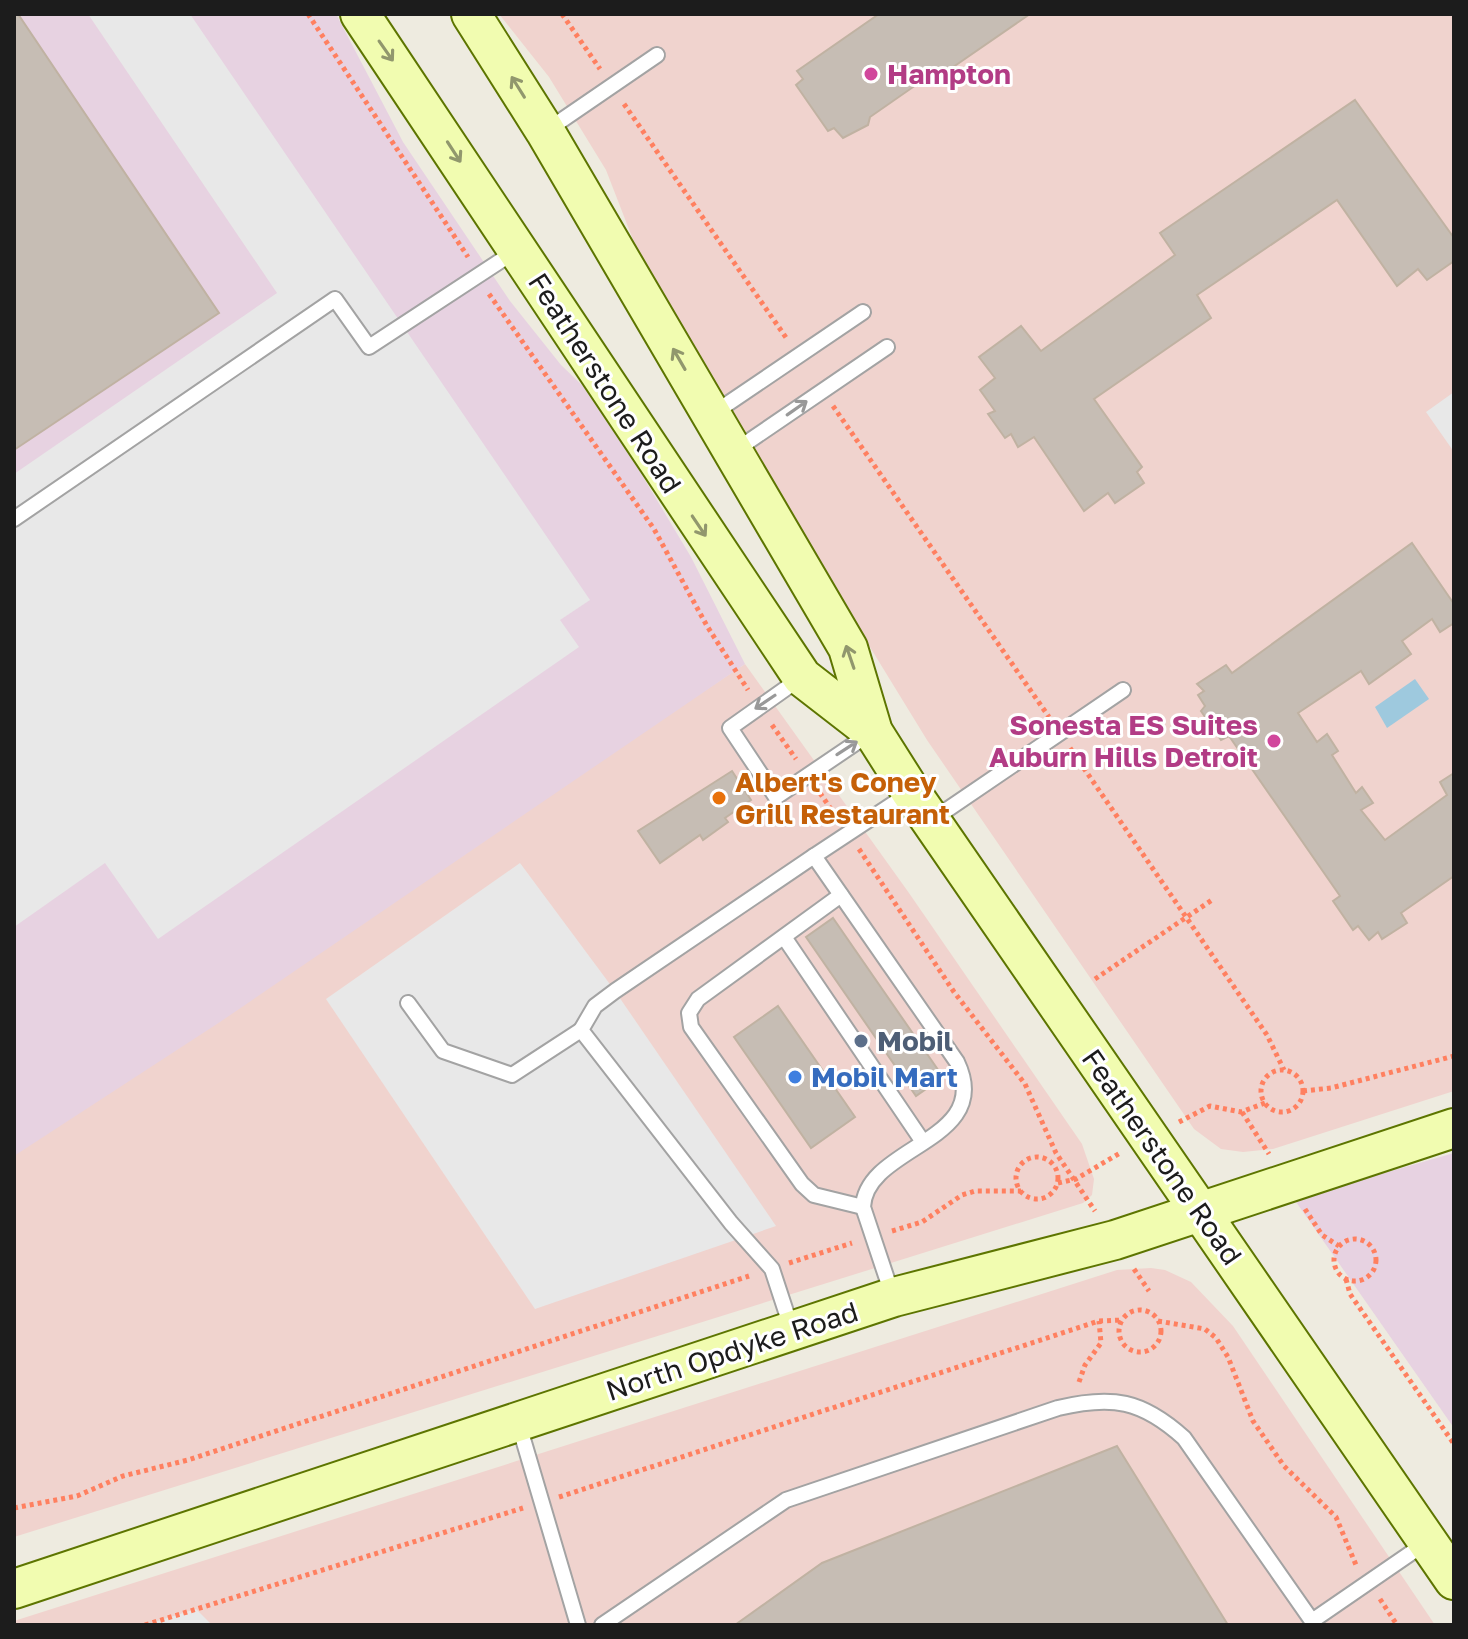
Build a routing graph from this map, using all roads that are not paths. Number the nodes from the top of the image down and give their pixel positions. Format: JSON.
{"nodes":[{"id":1,"x":360,"y":14,"type":"edge"},
{"id":2,"x":471,"y":14,"type":"edge"},
{"id":3,"x":657,"y":55,"type":"dead end"},
{"id":4,"x":545,"y":131,"type":"junction"},
{"id":5,"x":518,"y":250,"type":"junction"},
{"id":6,"x":863,"y":312,"type":"dead end"},
{"id":7,"x":887,"y":347,"type":"dead end"},
{"id":8,"x":711,"y":415,"type":"junction"},
{"id":9,"x":733,"y":453,"type":"junction"},
{"id":10,"x":14,"y":519,"type":"edge"},
{"id":11,"x":802,"y":677,"type":"junction"},
{"id":12,"x":1123,"y":690,"type":"dead end"},
{"id":13,"x":873,"y":732,"type":"junction"},
{"id":14,"x":921,"y":806,"type":"junction"},
{"id":15,"x":814,"y":856,"type":"junction"},
{"id":16,"x":841,"y":895,"type":"junction"},
{"id":17,"x":784,"y":937,"type":"junction"},
{"id":18,"x":408,"y":1003,"type":"dead end"},
{"id":19,"x":581,"y":1030,"type":"junction"},
{"id":20,"x":1454,"y":1128,"type":"edge"},
{"id":21,"x":923,"y":1142,"type":"junction"},
{"id":22,"x":863,"y":1207,"type":"junction"},
{"id":23,"x":1201,"y":1213,"type":"junction"},
{"id":24,"x":894,"y":1297,"type":"junction"},
{"id":25,"x":792,"y":1331,"type":"junction"},
{"id":26,"x":518,"y":1422,"type":"junction"},
{"id":27,"x":1427,"y":1542,"type":"junction"},
{"id":28,"x":1454,"y":1580,"type":"edge"},
{"id":29,"x":14,"y":1589,"type":"edge"},
{"id":30,"x":1313,"y":1623,"type":"edge"},
{"id":31,"x":578,"y":1625,"type":"edge"},
{"id":32,"x":602,"y":1625,"type":"edge"}],
"edges":[{"from":1,"to":5,"type":"main road","name":"Featherstone Road","one_way":true},
{"from":4,"to":2,"type":"main road","name":"Featherstone Road","one_way":true},
{"from":3,"to":4,"type":"lane"},
{"from":8,"to":4,"type":"main road","name":"Featherstone Road","one_way":true},
{"from":5,"to":10,"type":"lane"},
{"from":5,"to":11,"type":"main road","name":"Featherstone Road","one_way":true},
{"from":6,"to":8,"type":"lane"},
{"from":9,"to":7,"type":"lane","one_way":true},
{"from":8,"to":9,"type":"main road","name":"Featherstone Road"},
{"from":13,"to":9,"type":"main road","name":"Featherstone Road","one_way":true},
{"from":11,"to":13,"type":"main road","name":"Featherstone Road"},
{"from":11,"to":13,"type":"lane","one_way":true},
{"from":12,"to":14,"type":"lane"},
{"from":13,"to":14,"type":"main road","name":"Featherstone Road"},
{"from":14,"to":15,"type":"lane"},
{"from":14,"to":23,"type":"main road","name":"Featherstone Road"},
{"from":15,"to":16,"type":"lane"},
{"from":15,"to":19,"type":"lane"},
{"from":16,"to":17,"type":"lane"},
{"from":16,"to":21,"type":"lane"},
{"from":17,"to":21,"type":"lane"},
{"from":17,"to":22,"type":"lane"},
{"from":18,"to":19,"type":"lane"},
{"from":19,"to":25,"type":"lane"},
{"from":20,"to":23,"type":"main road","name":"North Opdyke Road"},
{"from":21,"to":22,"type":"lane"},
{"from":22,"to":24,"type":"lane"},
{"from":23,"to":24,"type":"main road","name":"North Opdyke Road"},
{"from":23,"to":27,"type":"main road","name":"Featherstone Road"},
{"from":24,"to":25,"type":"main road","name":"North Opdyke Road"},
{"from":25,"to":26,"type":"main road","name":"North Opdyke Road"},
{"from":26,"to":29,"type":"main road","name":"North Opdyke Road"},
{"from":26,"to":31,"type":"lane"},
{"from":27,"to":28,"type":"main road","name":"Featherstone Road"},
{"from":27,"to":30,"type":"lane"},
{"from":30,"to":32,"type":"lane"}]}
